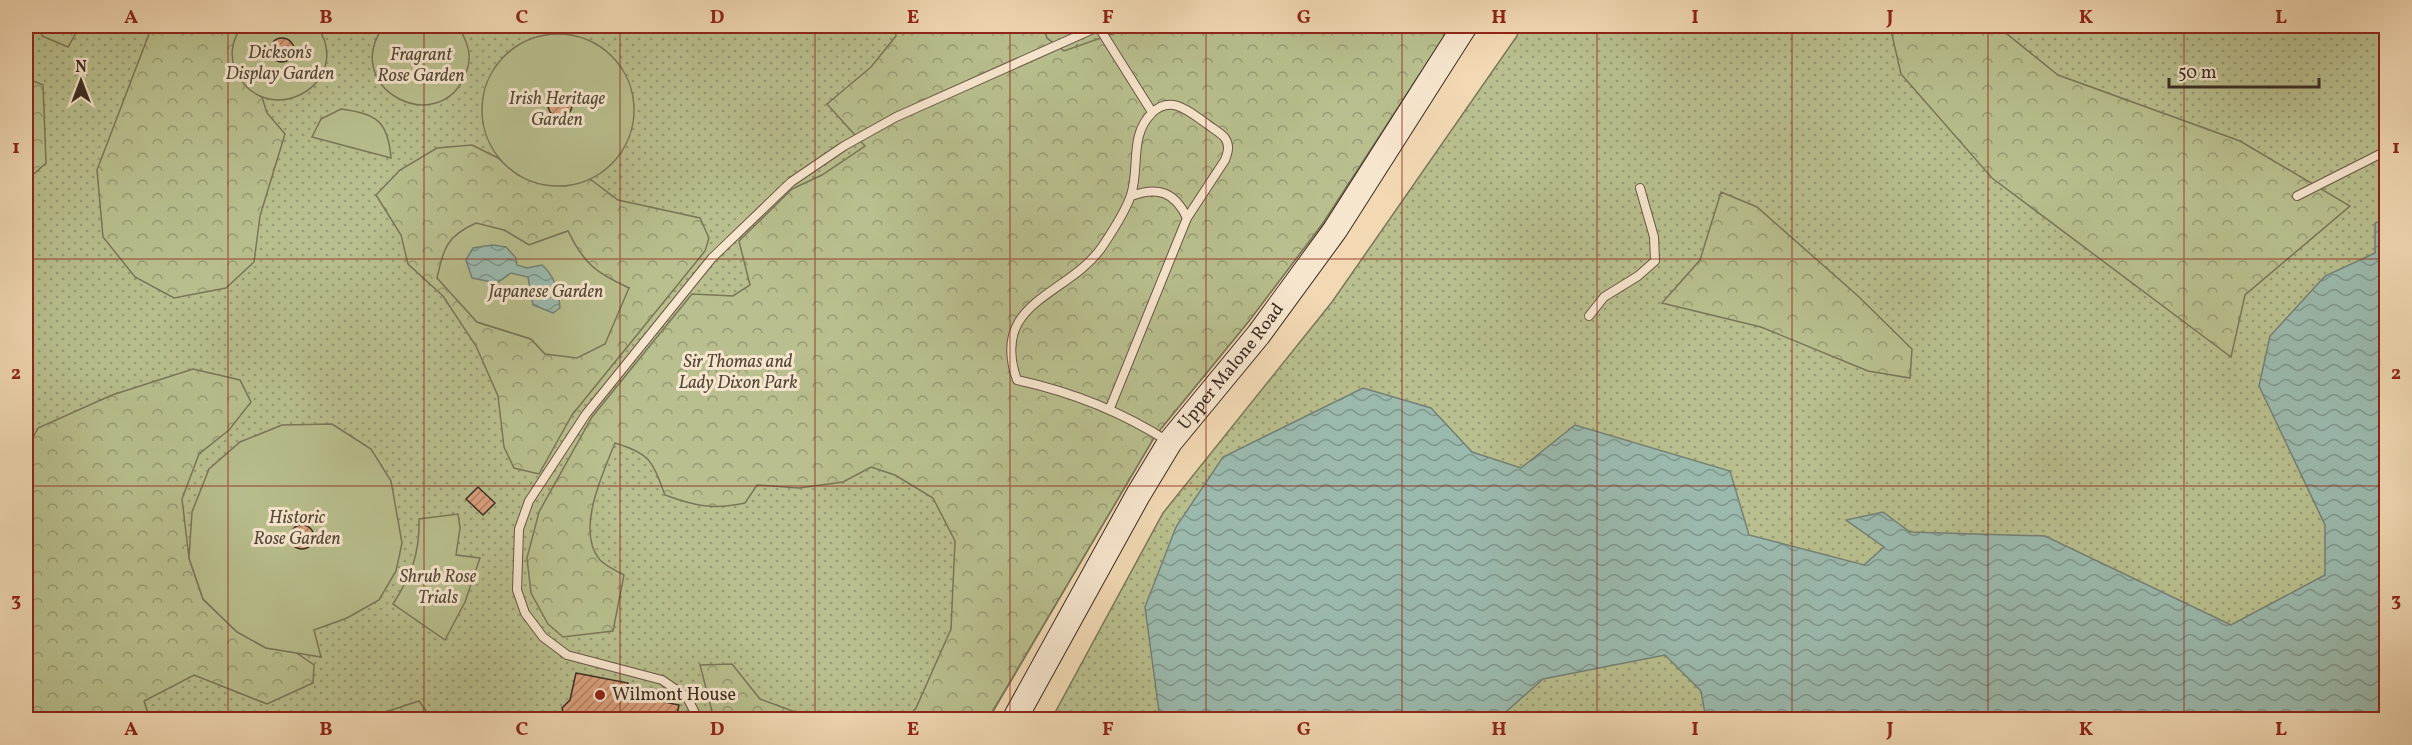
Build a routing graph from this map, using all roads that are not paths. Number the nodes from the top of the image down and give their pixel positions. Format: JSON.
{"nodes":[{"id":1,"x":1099,"y":26,"type":"edge"},
{"id":2,"x":1465,"y":26,"type":"edge"},
{"id":3,"x":1152,"y":112,"type":"junction"},
{"id":4,"x":2386,"y":151,"type":"edge"},
{"id":5,"x":1640,"y":188,"type":"dead end"},
{"id":6,"x":1131,"y":196,"type":"junction"},
{"id":7,"x":2297,"y":196,"type":"dead end"},
{"id":8,"x":1188,"y":218,"type":"junction"},
{"id":9,"x":1589,"y":316,"type":"dead end"},
{"id":10,"x":1110,"y":408,"type":"junction"},
{"id":11,"x":1170,"y":442,"type":"junction"},
{"id":12,"x":693,"y":720,"type":"edge"},
{"id":13,"x":1014,"y":720,"type":"edge"}],
"edges":[{"from":1,"to":3,"type":"lane"},
{"from":1,"to":12,"type":"lane"},
{"from":2,"to":11,"type":"main road","name":"Upper Malone Road"},
{"from":3,"to":6,"type":"lane"},
{"from":3,"to":8,"type":"lane"},
{"from":4,"to":7,"type":"lane"},
{"from":5,"to":9,"type":"lane"},
{"from":6,"to":8,"type":"lane"},
{"from":6,"to":10,"type":"lane"},
{"from":8,"to":10,"type":"lane"},
{"from":10,"to":11,"type":"lane"},
{"from":11,"to":13,"type":"main road","name":"Upper Malone Road"}]}
